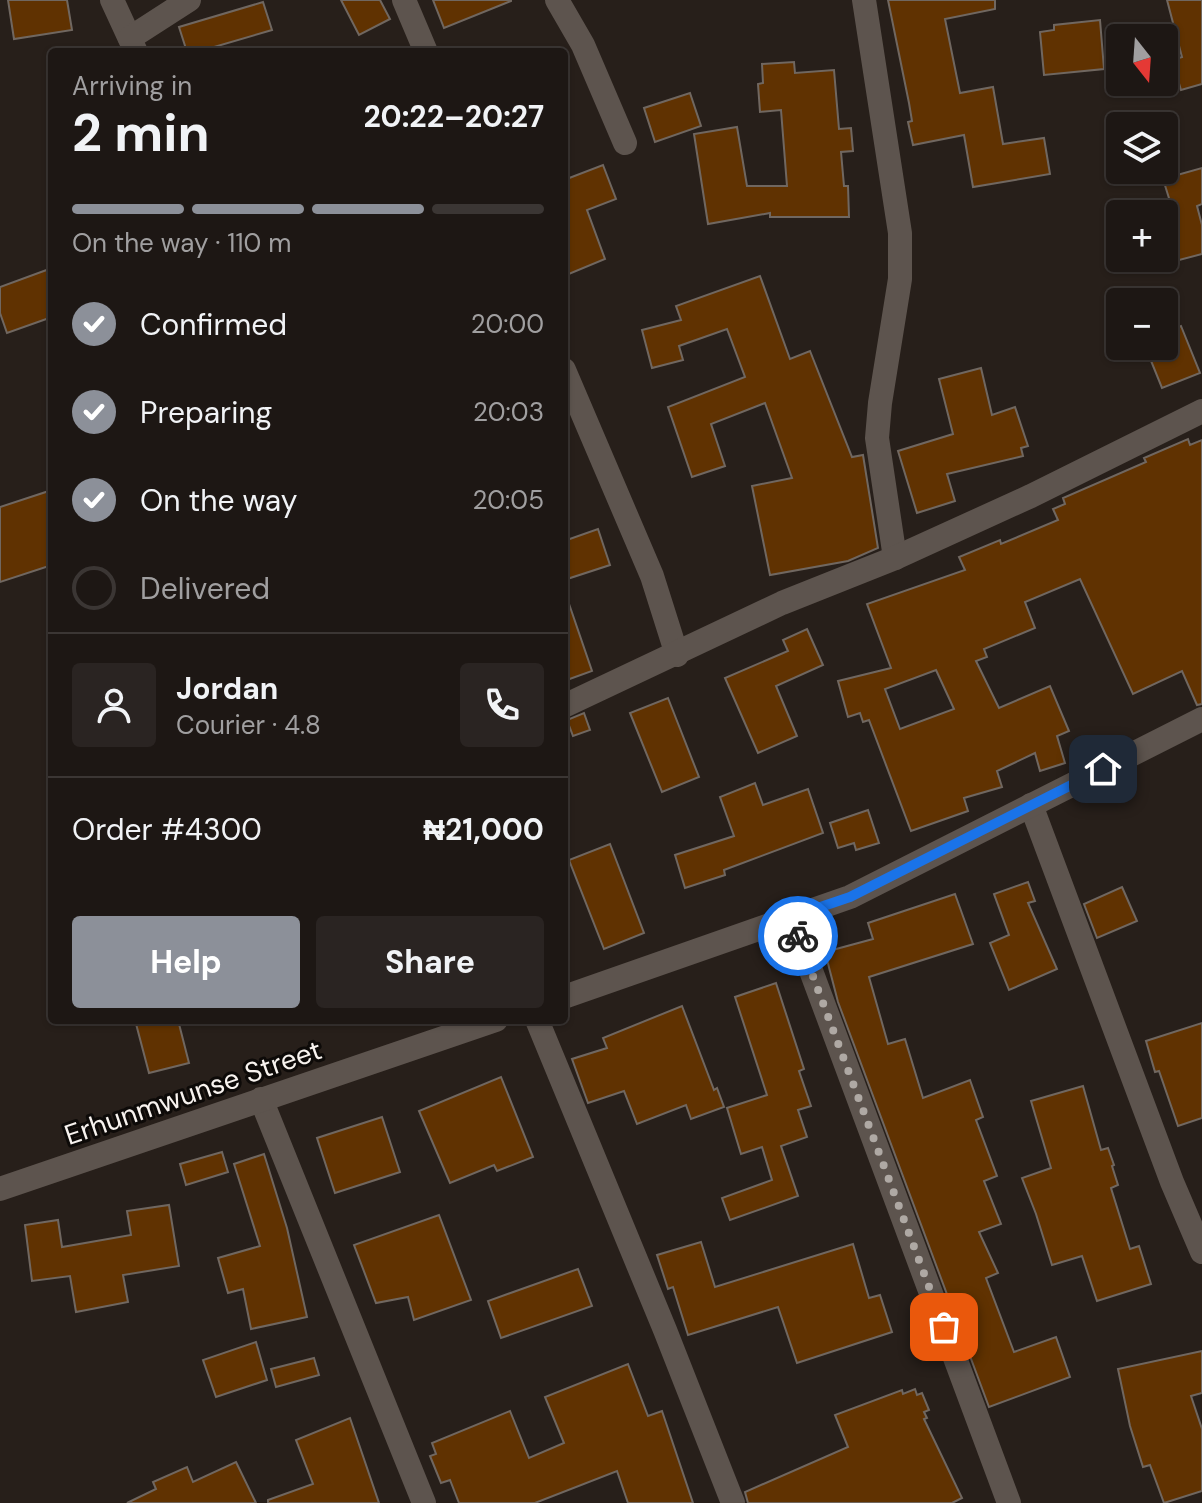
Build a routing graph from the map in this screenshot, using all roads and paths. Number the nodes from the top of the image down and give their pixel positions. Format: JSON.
{"nodes":[{"id":1,"x":112,"y":0,"type":"edge"},
{"id":2,"x":189,"y":0,"type":"edge"},
{"id":3,"x":404,"y":0,"type":"edge"},
{"id":4,"x":557,"y":0,"type":"edge"},
{"id":5,"x":864,"y":0,"type":"edge"},
{"id":6,"x":133,"y":45,"type":"edge"},
{"id":7,"x":424,"y":48,"type":"edge"},
{"id":8,"x":625,"y":143,"type":"dead end"},
{"id":9,"x":568,"y":379,"type":"edge"},
{"id":10,"x":1202,"y":411,"type":"edge"},
{"id":11,"x":895,"y":558,"type":"junction"},
{"id":12,"x":677,"y":655,"type":"junction"},
{"id":13,"x":568,"y":704,"type":"edge"},
{"id":14,"x":1202,"y":719,"type":"edge"},
{"id":15,"x":1031,"y":805,"type":"junction"},
{"id":16,"x":791,"y":917,"type":"junction"},
{"id":17,"x":568,"y":996,"type":"edge"},
{"id":18,"x":484,"y":1024,"type":"edge"},
{"id":19,"x":539,"y":1024,"type":"edge"},
{"id":20,"x":261,"y":1099,"type":"junction"},
{"id":21,"x":0,"y":1189,"type":"edge"},
{"id":22,"x":1202,"y":1252,"type":"edge"},
{"id":23,"x":424,"y":1503,"type":"edge"},
{"id":24,"x":733,"y":1503,"type":"edge"},
{"id":25,"x":1009,"y":1503,"type":"edge"}],
"edges":[{"from":1,"to":6,"type":"street"},
{"from":2,"to":6,"type":"street"},
{"from":3,"to":7,"type":"street"},
{"from":4,"to":8,"type":"street"},
{"from":5,"to":11,"type":"street"},
{"from":9,"to":12,"type":"street"},
{"from":10,"to":11,"type":"street"},
{"from":11,"to":12,"type":"street"},
{"from":12,"to":13,"type":"street"},
{"from":14,"to":15,"type":"street"},
{"from":15,"to":16,"type":"street"},
{"from":15,"to":22,"type":"street"},
{"from":16,"to":17,"type":"street"},
{"from":16,"to":25,"type":"street"},
{"from":18,"to":20,"type":"street","name":"Erhunmwunse Street"},
{"from":19,"to":24,"type":"street"},
{"from":20,"to":21,"type":"street","name":"Erhunmwunse Street"},
{"from":20,"to":23,"type":"street"}]}
